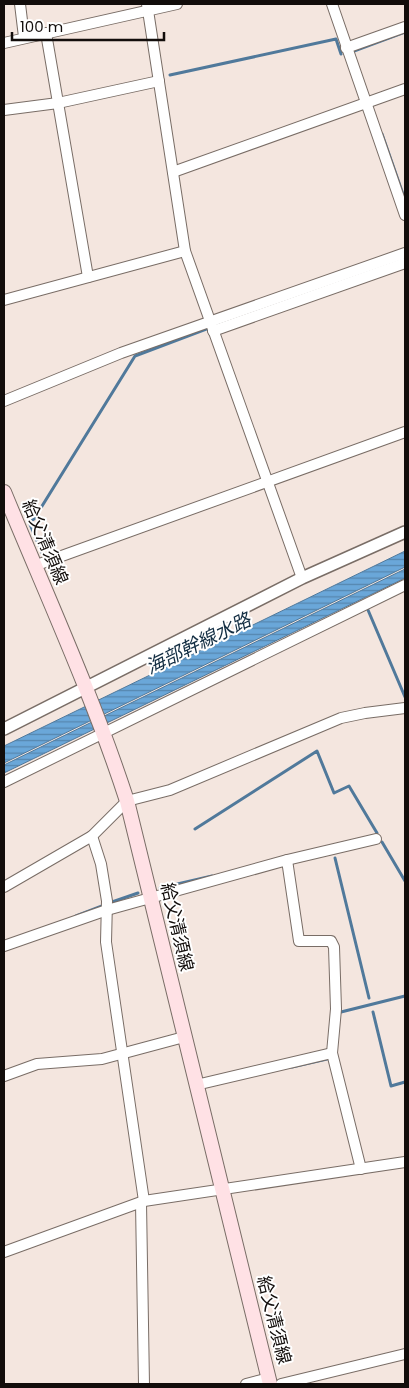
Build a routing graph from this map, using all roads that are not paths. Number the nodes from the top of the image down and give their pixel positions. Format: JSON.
{"nodes":[{"id":1,"x":20,"y":4,"type":"edge"},
{"id":2,"x":176,"y":4,"type":"edge"},
{"id":3,"x":332,"y":4,"type":"edge"},
{"id":4,"x":147,"y":7,"type":"edge"},
{"id":5,"x":405,"y":27,"type":"edge"},
{"id":6,"x":46,"y":33,"type":"junction"},
{"id":7,"x":24,"y":37,"type":"junction"},
{"id":8,"x":4,"y":43,"type":"edge"},
{"id":9,"x":346,"y":48,"type":"junction"},
{"id":10,"x":159,"y":81,"type":"junction"},
{"id":11,"x":405,"y":89,"type":"edge"},
{"id":12,"x":58,"y":103,"type":"junction"},
{"id":13,"x":366,"y":104,"type":"junction"},
{"id":14,"x":4,"y":110,"type":"edge"},
{"id":15,"x":173,"y":172,"type":"junction"},
{"id":16,"x":405,"y":215,"type":"edge"},
{"id":17,"x":185,"y":251,"type":"junction"},
{"id":18,"x":405,"y":254,"type":"edge"},
{"id":19,"x":405,"y":263,"type":"edge"},
{"id":20,"x":88,"y":277,"type":"junction"},
{"id":21,"x":4,"y":300,"type":"edge"},
{"id":22,"x":212,"y":327,"type":"junction"},
{"id":23,"x":4,"y":401,"type":"edge"},
{"id":24,"x":405,"y":432,"type":"edge"},
{"id":25,"x":266,"y":482,"type":"junction"},
{"id":26,"x":5,"y":501,"type":"edge"},
{"id":27,"x":405,"y":532,"type":"edge"},
{"id":28,"x":34,"y":566,"type":"junction"},
{"id":29,"x":302,"y":578,"type":"junction"},
{"id":30,"x":405,"y":585,"type":"edge"},
{"id":31,"x":88,"y":694,"type":"junction"},
{"id":32,"x":405,"y":708,"type":"edge"},
{"id":33,"x":4,"y":729,"type":"edge"},
{"id":34,"x":102,"y":731,"type":"junction"},
{"id":35,"x":4,"y":782,"type":"edge"},
{"id":36,"x":128,"y":801,"type":"junction"},
{"id":37,"x":92,"y":836,"type":"junction"},
{"id":38,"x":376,"y":839,"type":"dead end"},
{"id":39,"x":286,"y":860,"type":"junction"},
{"id":40,"x":4,"y":887,"type":"edge"},
{"id":41,"x":151,"y":897,"type":"junction"},
{"id":42,"x":107,"y":910,"type":"junction"},
{"id":43,"x":4,"y":946,"type":"edge"},
{"id":44,"x":184,"y":1037,"type":"junction"},
{"id":45,"x":332,"y":1053,"type":"junction"},
{"id":46,"x":122,"y":1054,"type":"junction"},
{"id":47,"x":4,"y":1076,"type":"edge"},
{"id":48,"x":196,"y":1085,"type":"junction"},
{"id":49,"x":405,"y":1162,"type":"edge"},
{"id":50,"x":361,"y":1169,"type":"junction"},
{"id":51,"x":223,"y":1190,"type":"junction"},
{"id":52,"x":142,"y":1202,"type":"junction"},
{"id":53,"x":4,"y":1252,"type":"edge"},
{"id":54,"x":405,"y":1354,"type":"edge"},
{"id":55,"x":270,"y":1381,"type":"edge"},
{"id":56,"x":144,"y":1384,"type":"edge"},
{"id":57,"x":246,"y":1384,"type":"edge"},
{"id":58,"x":281,"y":1384,"type":"edge"}],
"edges":[{"from":1,"to":7,"type":"street"},
{"from":2,"to":4,"type":"street"},
{"from":3,"to":9,"type":"street"},
{"from":4,"to":6,"type":"street"},
{"from":4,"to":10,"type":"street"},
{"from":5,"to":9,"type":"street"},
{"from":6,"to":7,"type":"street"},
{"from":6,"to":12,"type":"street"},
{"from":7,"to":8,"type":"street"},
{"from":9,"to":13,"type":"street"},
{"from":10,"to":12,"type":"street"},
{"from":10,"to":15,"type":"street"},
{"from":11,"to":13,"type":"street"},
{"from":12,"to":14,"type":"street"},
{"from":12,"to":20,"type":"street"},
{"from":13,"to":15,"type":"street"},
{"from":13,"to":16,"type":"street"},
{"from":15,"to":17,"type":"street"},
{"from":17,"to":20,"type":"street"},
{"from":17,"to":22,"type":"street"},
{"from":18,"to":22,"type":"street"},
{"from":19,"to":22,"type":"street"},
{"from":20,"to":21,"type":"street"},
{"from":22,"to":23,"type":"street"},
{"from":22,"to":25,"type":"street"},
{"from":24,"to":25,"type":"street"},
{"from":25,"to":28,"type":"street"},
{"from":25,"to":29,"type":"street"},
{"from":26,"to":28,"type":"main road","name":"給父清須線"},
{"from":27,"to":29,"type":"street"},
{"from":28,"to":31,"type":"main road","name":"給父清須線"},
{"from":29,"to":31,"type":"street"},
{"from":30,"to":34,"type":"street"},
{"from":31,"to":33,"type":"street"},
{"from":31,"to":34,"type":"main road","name":"給父清須線"},
{"from":32,"to":36,"type":"street"},
{"from":34,"to":35,"type":"street"},
{"from":34,"to":36,"type":"main road","name":"給父清須線"},
{"from":36,"to":37,"type":"street"},
{"from":36,"to":41,"type":"main road","name":"給父清須線"},
{"from":37,"to":40,"type":"street"},
{"from":37,"to":42,"type":"street"},
{"from":38,"to":39,"type":"street"},
{"from":39,"to":41,"type":"street"},
{"from":39,"to":45,"type":"street"},
{"from":41,"to":42,"type":"street"},
{"from":41,"to":44,"type":"main road","name":"給父清須線"},
{"from":42,"to":43,"type":"street"},
{"from":42,"to":46,"type":"street"},
{"from":44,"to":46,"type":"street"},
{"from":44,"to":48,"type":"main road","name":"給父清須線"},
{"from":45,"to":48,"type":"street"},
{"from":45,"to":50,"type":"street"},
{"from":46,"to":47,"type":"street"},
{"from":46,"to":52,"type":"street"},
{"from":48,"to":51,"type":"main road","name":"給父清須線"},
{"from":49,"to":50,"type":"street"},
{"from":50,"to":51,"type":"street"},
{"from":51,"to":52,"type":"street"},
{"from":51,"to":55,"type":"main road","name":"給父清須線"},
{"from":52,"to":53,"type":"street"},
{"from":52,"to":56,"type":"street"},
{"from":54,"to":58,"type":"street"},
{"from":55,"to":57,"type":"street"}]}
